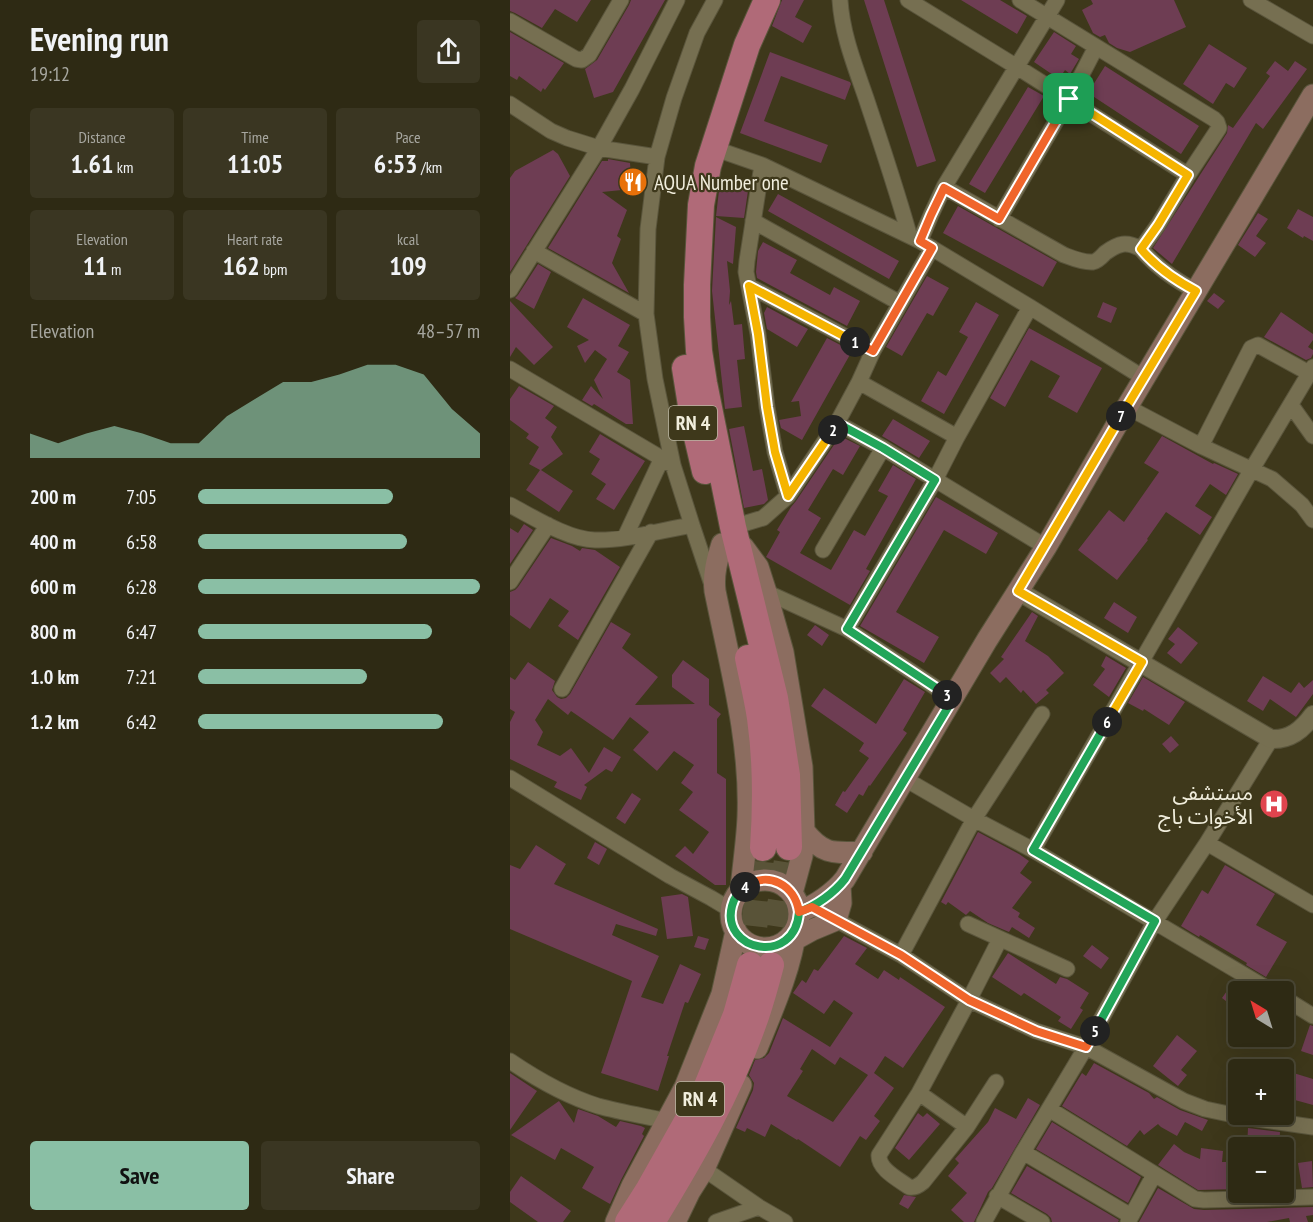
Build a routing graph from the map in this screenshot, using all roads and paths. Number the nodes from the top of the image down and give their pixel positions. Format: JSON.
{"nodes":[{"id":1,"x":621,"y":0,"type":"edge"},
{"id":2,"x":677,"y":0,"type":"edge"},
{"id":3,"x":716,"y":0,"type":"edge"},
{"id":4,"x":747,"y":0,"type":"edge"},
{"id":5,"x":767,"y":0,"type":"edge"},
{"id":6,"x":840,"y":0,"type":"edge"},
{"id":7,"x":908,"y":0,"type":"edge"},
{"id":8,"x":1020,"y":0,"type":"edge"},
{"id":9,"x":1057,"y":0,"type":"edge"},
{"id":10,"x":1251,"y":0,"type":"edge"},
{"id":11,"x":1047,"y":16,"type":"junction"},
{"id":12,"x":510,"y":21,"type":"edge"},
{"id":13,"x":1313,"y":36,"type":"edge"},
{"id":14,"x":1096,"y":47,"type":"junction"},
{"id":15,"x":1017,"y":67,"type":"junction"},
{"id":16,"x":1313,"y":95,"type":"edge"},
{"id":17,"x":1069,"y":99,"type":"junction"},
{"id":18,"x":510,"y":104,"type":"edge"},
{"id":19,"x":1307,"y":119,"type":"edge"},
{"id":20,"x":599,"y":148,"type":"junction"},
{"id":21,"x":713,"y":148,"type":"junction"},
{"id":22,"x":657,"y":157,"type":"junction"},
{"id":23,"x":762,"y":165,"type":"junction"},
{"id":24,"x":1188,"y":175,"type":"junction"},
{"id":25,"x":944,"y":188,"type":"junction"},
{"id":26,"x":999,"y":219,"type":"junction"},
{"id":27,"x":753,"y":221,"type":"junction"},
{"id":28,"x":920,"y":241,"type":"junction"},
{"id":29,"x":1141,"y":249,"type":"junction"},
{"id":30,"x":534,"y":251,"type":"junction"},
{"id":31,"x":749,"y":286,"type":"junction"},
{"id":32,"x":510,"y":290,"type":"edge"},
{"id":33,"x":1196,"y":291,"type":"junction"},
{"id":34,"x":900,"y":303,"type":"junction"},
{"id":35,"x":1030,"y":307,"type":"junction"},
{"id":36,"x":646,"y":314,"type":"junction"},
{"id":37,"x":873,"y":351,"type":"junction"},
{"id":38,"x":510,"y":369,"type":"edge"},
{"id":39,"x":1311,"y":370,"type":"edge"},
{"id":40,"x":1144,"y":378,"type":"junction"},
{"id":41,"x":860,"y":382,"type":"junction"},
{"id":42,"x":1291,"y":405,"type":"junction"},
{"id":43,"x":1127,"y":407,"type":"junction"},
{"id":44,"x":837,"y":423,"type":"junction"},
{"id":45,"x":1313,"y":436,"type":"edge"},
{"id":46,"x":957,"y":437,"type":"junction"},
{"id":47,"x":1201,"y":446,"type":"junction"},
{"id":48,"x":883,"y":448,"type":"junction"},
{"id":49,"x":667,"y":461,"type":"junction"},
{"id":50,"x":1252,"y":469,"type":"junction"},
{"id":51,"x":935,"y":480,"type":"junction"},
{"id":52,"x":788,"y":496,"type":"junction"},
{"id":53,"x":510,"y":505,"type":"edge"},
{"id":54,"x":1313,"y":520,"type":"edge"},
{"id":55,"x":548,"y":525,"type":"junction"},
{"id":56,"x":692,"y":525,"type":"junction"},
{"id":57,"x":651,"y":532,"type":"junction"},
{"id":58,"x":625,"y":537,"type":"junction"},
{"id":59,"x":731,"y":537,"type":"junction"},
{"id":60,"x":1046,"y":547,"type":"junction"},
{"id":61,"x":823,"y":550,"type":"dead end"},
{"id":62,"x":510,"y":582,"type":"edge"},
{"id":63,"x":715,"y":591,"type":"junction"},
{"id":64,"x":1018,"y":591,"type":"junction"},
{"id":65,"x":766,"y":592,"type":"junction"},
{"id":66,"x":847,"y":629,"type":"junction"},
{"id":67,"x":1142,"y":662,"type":"junction"},
{"id":68,"x":562,"y":689,"type":"dead end"},
{"id":69,"x":953,"y":699,"type":"junction"},
{"id":70,"x":1042,"y":714,"type":"dead end"},
{"id":71,"x":1313,"y":715,"type":"edge"},
{"id":72,"x":1271,"y":739,"type":"junction"},
{"id":73,"x":510,"y":778,"type":"edge"},
{"id":74,"x":905,"y":778,"type":"junction"},
{"id":75,"x":974,"y":819,"type":"junction"},
{"id":76,"x":796,"y":839,"type":"junction"},
{"id":77,"x":1207,"y":843,"type":"junction"},
{"id":78,"x":763,"y":848,"type":"tunnel mouth"},
{"id":79,"x":1033,"y":850,"type":"junction"},
{"id":80,"x":862,"y":852,"type":"junction"},
{"id":81,"x":843,"y":882,"type":"junction"},
{"id":82,"x":741,"y":890,"type":"junction"},
{"id":83,"x":1313,"y":905,"type":"edge"},
{"id":84,"x":731,"y":910,"type":"junction"},
{"id":85,"x":798,"y":913,"type":"junction"},
{"id":86,"x":836,"y":920,"type":"junction"},
{"id":87,"x":1155,"y":921,"type":"junction"},
{"id":88,"x":968,"y":924,"type":"dead end"},
{"id":89,"x":736,"y":931,"type":"junction"},
{"id":90,"x":1000,"y":939,"type":"junction"},
{"id":91,"x":901,"y":955,"type":"junction"},
{"id":92,"x":1067,"y":969,"type":"dead end"},
{"id":93,"x":1255,"y":981,"type":"edge"},
{"id":94,"x":969,"y":1000,"type":"junction"},
{"id":95,"x":1294,"y":1004,"type":"edge"},
{"id":96,"x":1313,"y":1016,"type":"edge"},
{"id":97,"x":1086,"y":1047,"type":"junction"},
{"id":98,"x":510,"y":1062,"type":"edge"},
{"id":99,"x":996,"y":1082,"type":"dead end"},
{"id":100,"x":919,"y":1093,"type":"junction"},
{"id":101,"x":1049,"y":1109,"type":"junction"},
{"id":102,"x":667,"y":1121,"type":"junction"},
{"id":103,"x":967,"y":1127,"type":"junction"},
{"id":104,"x":1313,"y":1127,"type":"edge"},
{"id":105,"x":1023,"y":1152,"type":"junction"},
{"id":106,"x":704,"y":1169,"type":"junction"},
{"id":107,"x":1154,"y":1175,"type":"junction"},
{"id":108,"x":690,"y":1191,"type":"junction"},
{"id":109,"x":997,"y":1196,"type":"junction"},
{"id":110,"x":1313,"y":1197,"type":"edge"},
{"id":111,"x":759,"y":1207,"type":"junction"},
{"id":112,"x":1130,"y":1219,"type":"edge"},
{"id":113,"x":616,"y":1222,"type":"edge"},
{"id":114,"x":628,"y":1222,"type":"edge"},
{"id":115,"x":652,"y":1222,"type":"edge"},
{"id":116,"x":663,"y":1222,"type":"edge"},
{"id":117,"x":675,"y":1222,"type":"edge"},
{"id":118,"x":716,"y":1222,"type":"edge"},
{"id":119,"x":785,"y":1222,"type":"edge"},
{"id":120,"x":984,"y":1222,"type":"edge"},
{"id":121,"x":1042,"y":1222,"type":"edge"}],
"edges":[{"from":1,"to":12,"type":"street"},
{"from":2,"to":20,"type":"street"},
{"from":3,"to":22,"type":"street"},
{"from":4,"to":59,"type":"highway","number":"RN 4"},
{"from":5,"to":21,"type":"highway","number":"RN 4"},
{"from":6,"to":28,"type":"street"},
{"from":7,"to":15,"type":"street"},
{"from":8,"to":11,"type":"street"},
{"from":9,"to":11,"type":"street"},
{"from":10,"to":13,"type":"street"},
{"from":11,"to":14,"type":"street"},
{"from":11,"to":15,"type":"street"},
{"from":14,"to":17,"type":"street"},
{"from":14,"to":24,"type":"street"},
{"from":15,"to":17,"type":"street"},
{"from":15,"to":25,"type":"street"},
{"from":16,"to":19,"type":"main road"},
{"from":17,"to":24,"type":"street"},
{"from":17,"to":26,"type":"street"},
{"from":18,"to":20,"type":"street"},
{"from":19,"to":33,"type":"main road"},
{"from":20,"to":22,"type":"street"},
{"from":20,"to":30,"type":"street"},
{"from":21,"to":23,"type":"street"},
{"from":21,"to":59,"type":"highway","number":"RN 4"},
{"from":22,"to":36,"type":"street"},
{"from":23,"to":27,"type":"street"},
{"from":23,"to":28,"type":"street"},
{"from":24,"to":29,"type":"street"},
{"from":25,"to":26,"type":"street"},
{"from":25,"to":28,"type":"street"},
{"from":26,"to":29,"type":"street"},
{"from":27,"to":31,"type":"street"},
{"from":27,"to":34,"type":"street"},
{"from":28,"to":34,"type":"street"},
{"from":28,"to":35,"type":"street"},
{"from":29,"to":33,"type":"street"},
{"from":30,"to":32,"type":"street"},
{"from":30,"to":36,"type":"street"},
{"from":31,"to":37,"type":"street"},
{"from":31,"to":52,"type":"street"},
{"from":33,"to":40,"type":"main road"},
{"from":34,"to":37,"type":"street"},
{"from":35,"to":40,"type":"street"},
{"from":35,"to":46,"type":"street"},
{"from":36,"to":49,"type":"street"},
{"from":37,"to":41,"type":"street"},
{"from":38,"to":49,"type":"street"},
{"from":39,"to":42,"type":"street"},
{"from":39,"to":47,"type":"street"},
{"from":40,"to":43,"type":"main road"},
{"from":41,"to":44,"type":"street"},
{"from":41,"to":46,"type":"street"},
{"from":42,"to":45,"type":"street"},
{"from":42,"to":50,"type":"street"},
{"from":43,"to":47,"type":"street"},
{"from":43,"to":60,"type":"main road"},
{"from":44,"to":48,"type":"street"},
{"from":44,"to":52,"type":"street"},
{"from":46,"to":51,"type":"street"},
{"from":47,"to":50,"type":"street"},
{"from":48,"to":51,"type":"street"},
{"from":48,"to":61,"type":"street"},
{"from":49,"to":56,"type":"street"},
{"from":49,"to":58,"type":"street"},
{"from":50,"to":54,"type":"street"},
{"from":50,"to":67,"type":"street"},
{"from":51,"to":60,"type":"street"},
{"from":51,"to":66,"type":"street"},
{"from":52,"to":59,"type":"street"},
{"from":53,"to":55,"type":"street"},
{"from":55,"to":58,"type":"street"},
{"from":55,"to":62,"type":"street"},
{"from":56,"to":57,"type":"street"},
{"from":56,"to":63,"type":"street"},
{"from":57,"to":58,"type":"street"},
{"from":57,"to":68,"type":"street"},
{"from":59,"to":63,"type":"main road"},
{"from":59,"to":65,"type":"main road"},
{"from":59,"to":76,"type":"highway","number":"RN 4"},
{"from":59,"to":78,"type":"highway","number":"RN 4"},
{"from":60,"to":64,"type":"main road"},
{"from":63,"to":82,"type":"main road"},
{"from":64,"to":67,"type":"street"},
{"from":64,"to":69,"type":"main road"},
{"from":65,"to":66,"type":"street"},
{"from":65,"to":76,"type":"main road"},
{"from":66,"to":69,"type":"street"},
{"from":67,"to":72,"type":"street"},
{"from":67,"to":79,"type":"street"},
{"from":69,"to":74,"type":"main road"},
{"from":70,"to":75,"type":"street"},
{"from":71,"to":72,"type":"street"},
{"from":72,"to":77,"type":"street"},
{"from":73,"to":84,"type":"street"},
{"from":74,"to":75,"type":"street"},
{"from":74,"to":80,"type":"main road"},
{"from":75,"to":79,"type":"street"},
{"from":75,"to":91,"type":"street"},
{"from":76,"to":80,"type":"main road"},
{"from":76,"to":85,"type":"main road"},
{"from":77,"to":83,"type":"street"},
{"from":77,"to":87,"type":"street"},
{"from":79,"to":87,"type":"street"},
{"from":80,"to":81,"type":"main road"},
{"from":81,"to":85,"type":"main road"},
{"from":81,"to":86,"type":"main road"},
{"from":82,"to":84,"type":"main road"},
{"from":82,"to":85,"type":"main road"},
{"from":84,"to":89,"type":"main road"},
{"from":85,"to":86,"type":"street"},
{"from":85,"to":86,"type":"main road"},
{"from":85,"to":89,"type":"main road"},
{"from":85,"to":106,"type":"main road"},
{"from":86,"to":91,"type":"street"},
{"from":87,"to":93,"type":"street"},
{"from":87,"to":97,"type":"street"},
{"from":88,"to":90,"type":"street"},
{"from":89,"to":102,"type":"main road"},
{"from":90,"to":92,"type":"street"},
{"from":90,"to":94,"type":"street"},
{"from":91,"to":94,"type":"street"},
{"from":94,"to":97,"type":"street"},
{"from":94,"to":100,"type":"street"},
{"from":95,"to":96,"type":"street"},
{"from":97,"to":101,"type":"street"},
{"from":97,"to":104,"type":"street"},
{"from":98,"to":102,"type":"street"},
{"from":99,"to":103,"type":"street"},
{"from":100,"to":103,"type":"street"},
{"from":100,"to":103,"type":"street"},
{"from":101,"to":105,"type":"street"},
{"from":101,"to":107,"type":"street"},
{"from":102,"to":113,"type":"main road"},
{"from":105,"to":109,"type":"street"},
{"from":105,"to":112,"type":"street"},
{"from":106,"to":108,"type":"main road"},
{"from":106,"to":111,"type":"street"},
{"from":107,"to":110,"type":"street"},
{"from":107,"to":112,"type":"street"},
{"from":108,"to":116,"type":"highway"},
{"from":108,"to":117,"type":"main road"},
{"from":109,"to":120,"type":"street"},
{"from":109,"to":121,"type":"street"},
{"from":111,"to":118,"type":"street"},
{"from":111,"to":119,"type":"street"},
{"from":114,"to":115,"type":"highway","number":"RN 4"}]}
